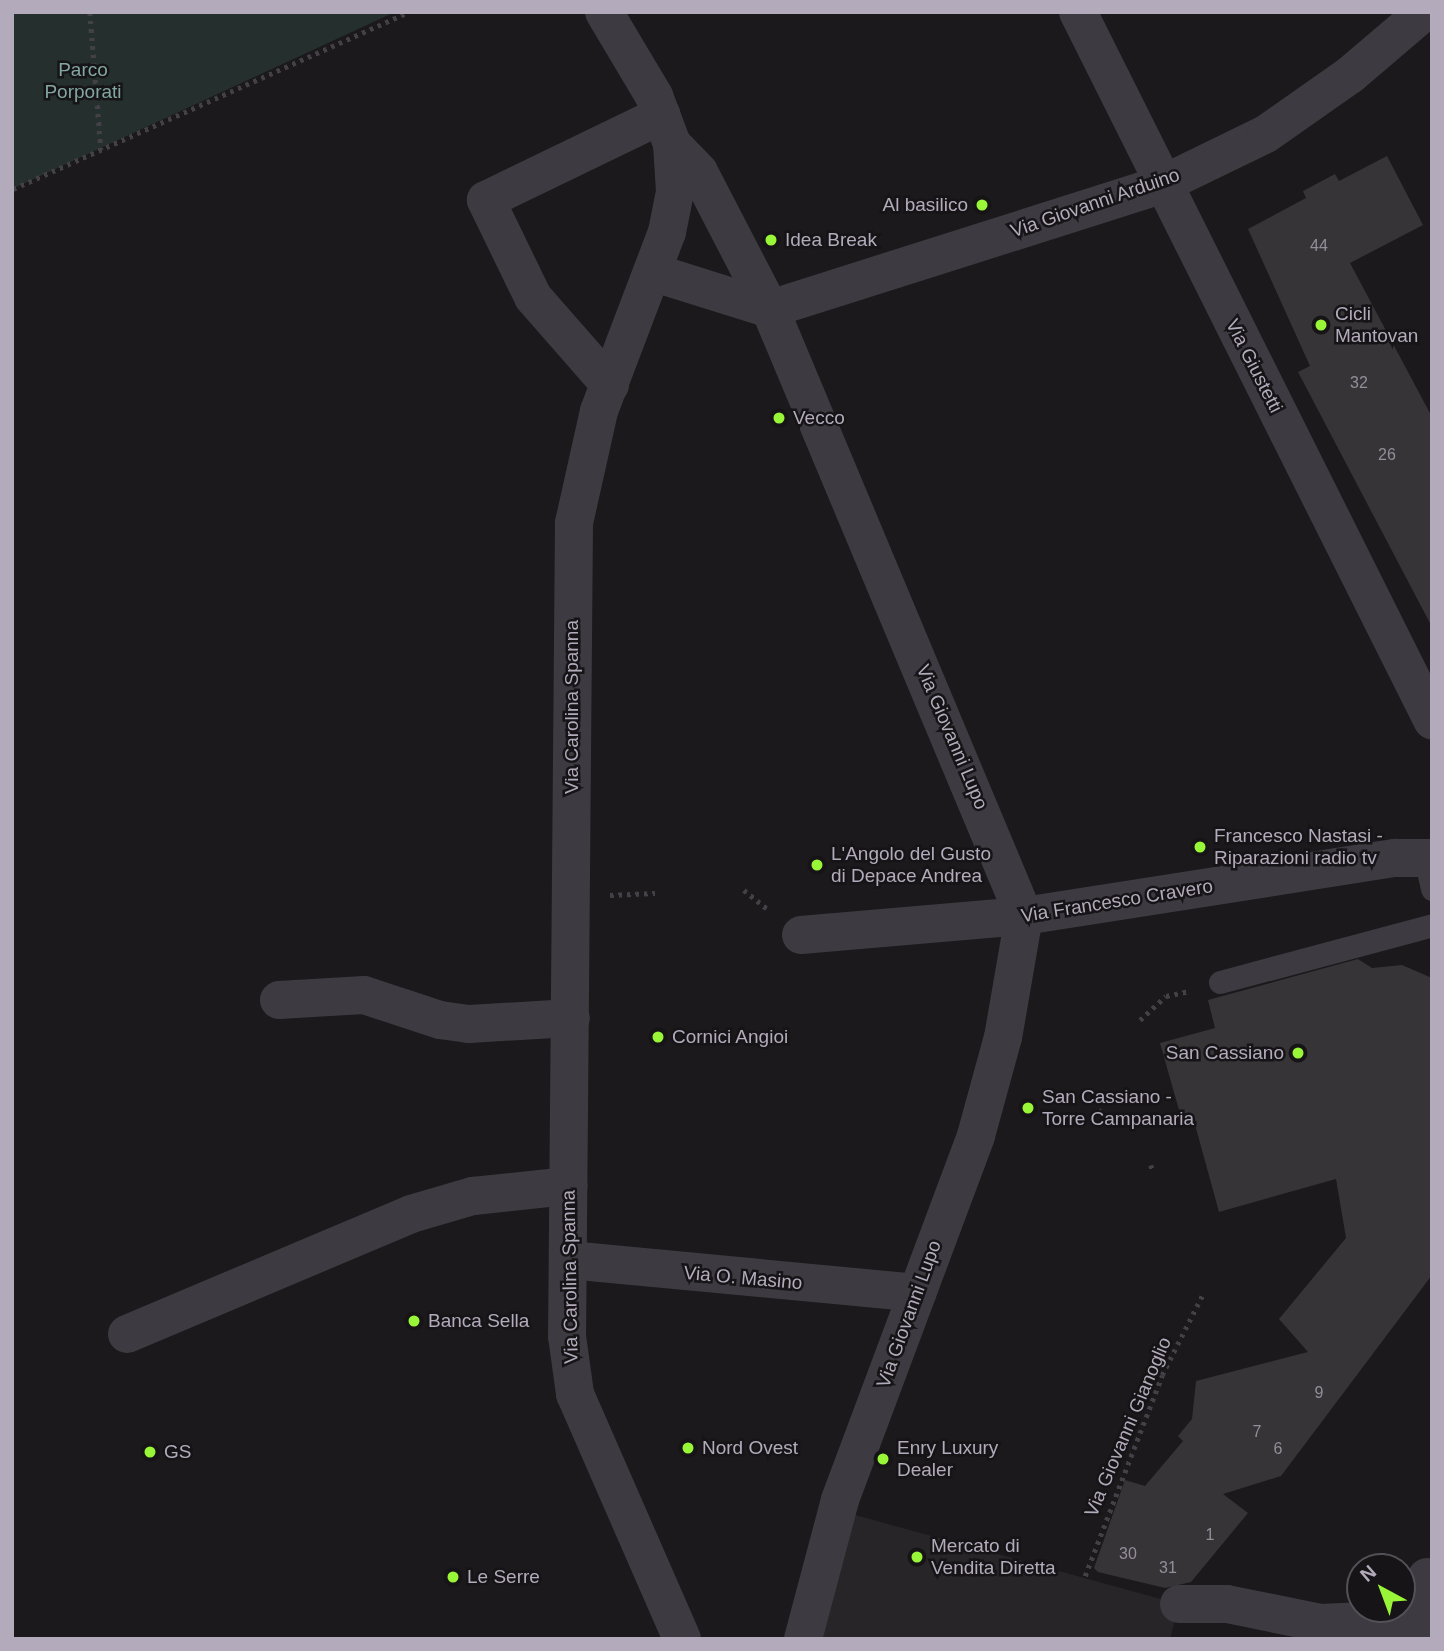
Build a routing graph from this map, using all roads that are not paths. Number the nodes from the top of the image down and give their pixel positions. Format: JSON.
{"nodes":[{"id":1,"x":604,"y":12,"type":"edge"},
{"id":2,"x":1079,"y":12,"type":"edge"},
{"id":3,"x":1424,"y":12,"type":"edge"},
{"id":4,"x":667,"y":130,"type":"junction"},
{"id":5,"x":1163,"y":184,"type":"junction"},
{"id":6,"x":655,"y":272,"type":"junction"},
{"id":7,"x":770,"y":309,"type":"junction"},
{"id":8,"x":610,"y":384,"type":"junction"},
{"id":9,"x":1432,"y":720,"type":"edge"},
{"id":10,"x":1429,"y":868,"type":"edge"},
{"id":11,"x":1024,"y":916,"type":"junction"},
{"id":12,"x":1432,"y":925,"type":"edge"},
{"id":13,"x":801,"y":935,"type":"dead end"},
{"id":14,"x":1220,"y":982,"type":"road end"},
{"id":15,"x":279,"y":1000,"type":"dead end"},
{"id":16,"x":571,"y":1018,"type":"junction"},
{"id":17,"x":568,"y":1186,"type":"junction"},
{"id":18,"x":569,"y":1260,"type":"junction"},
{"id":19,"x":917,"y":1293,"type":"junction"},
{"id":20,"x":127,"y":1334,"type":"dead end"},
{"id":21,"x":1427,"y":1577,"type":"dead end"},
{"id":22,"x":1180,"y":1604,"type":"dead end"},
{"id":23,"x":1412,"y":1627,"type":"edge"},
{"id":24,"x":682,"y":1639,"type":"edge"},
{"id":25,"x":803,"y":1639,"type":"edge"}],
"edges":[{"from":1,"to":4,"type":"street","name":"Via Giovanni Lupo"},
{"from":2,"to":5,"type":"street","name":"Via Giustetti"},
{"from":3,"to":5,"type":"street","name":"Via Giovanni Arduino"},
{"from":4,"to":6,"type":"street","name":"Via Carolina Spanna"},
{"from":4,"to":7,"type":"street","name":"Via Giovanni Lupo"},
{"from":4,"to":8,"type":"street"},
{"from":5,"to":7,"type":"street","name":"Via Giovanni Arduino"},
{"from":5,"to":9,"type":"street","name":"Via Giustetti"},
{"from":6,"to":7,"type":"street"},
{"from":6,"to":8,"type":"street","name":"Via Carolina Spanna"},
{"from":7,"to":11,"type":"street","name":"Via Giovanni Lupo"},
{"from":8,"to":16,"type":"street","name":"Via Carolina Spanna"},
{"from":10,"to":11,"type":"street","name":"Via Francesco Cravero"},
{"from":11,"to":13,"type":"street","name":"Via Francesco Cravero"},
{"from":11,"to":19,"type":"street","name":"Via Giovanni Lupo"},
{"from":12,"to":14,"type":"lane"},
{"from":15,"to":16,"type":"street"},
{"from":16,"to":17,"type":"street","name":"Via Carolina Spanna"},
{"from":17,"to":18,"type":"street","name":"Via Carolina Spanna"},
{"from":17,"to":20,"type":"street"},
{"from":18,"to":19,"type":"street","name":"Via O. Masino"},
{"from":18,"to":24,"type":"street","name":"Via Carolina Spanna"},
{"from":19,"to":25,"type":"street","name":"Via Giovanni Lupo"},
{"from":21,"to":23,"type":"street"},
{"from":22,"to":23,"type":"street"}]}
